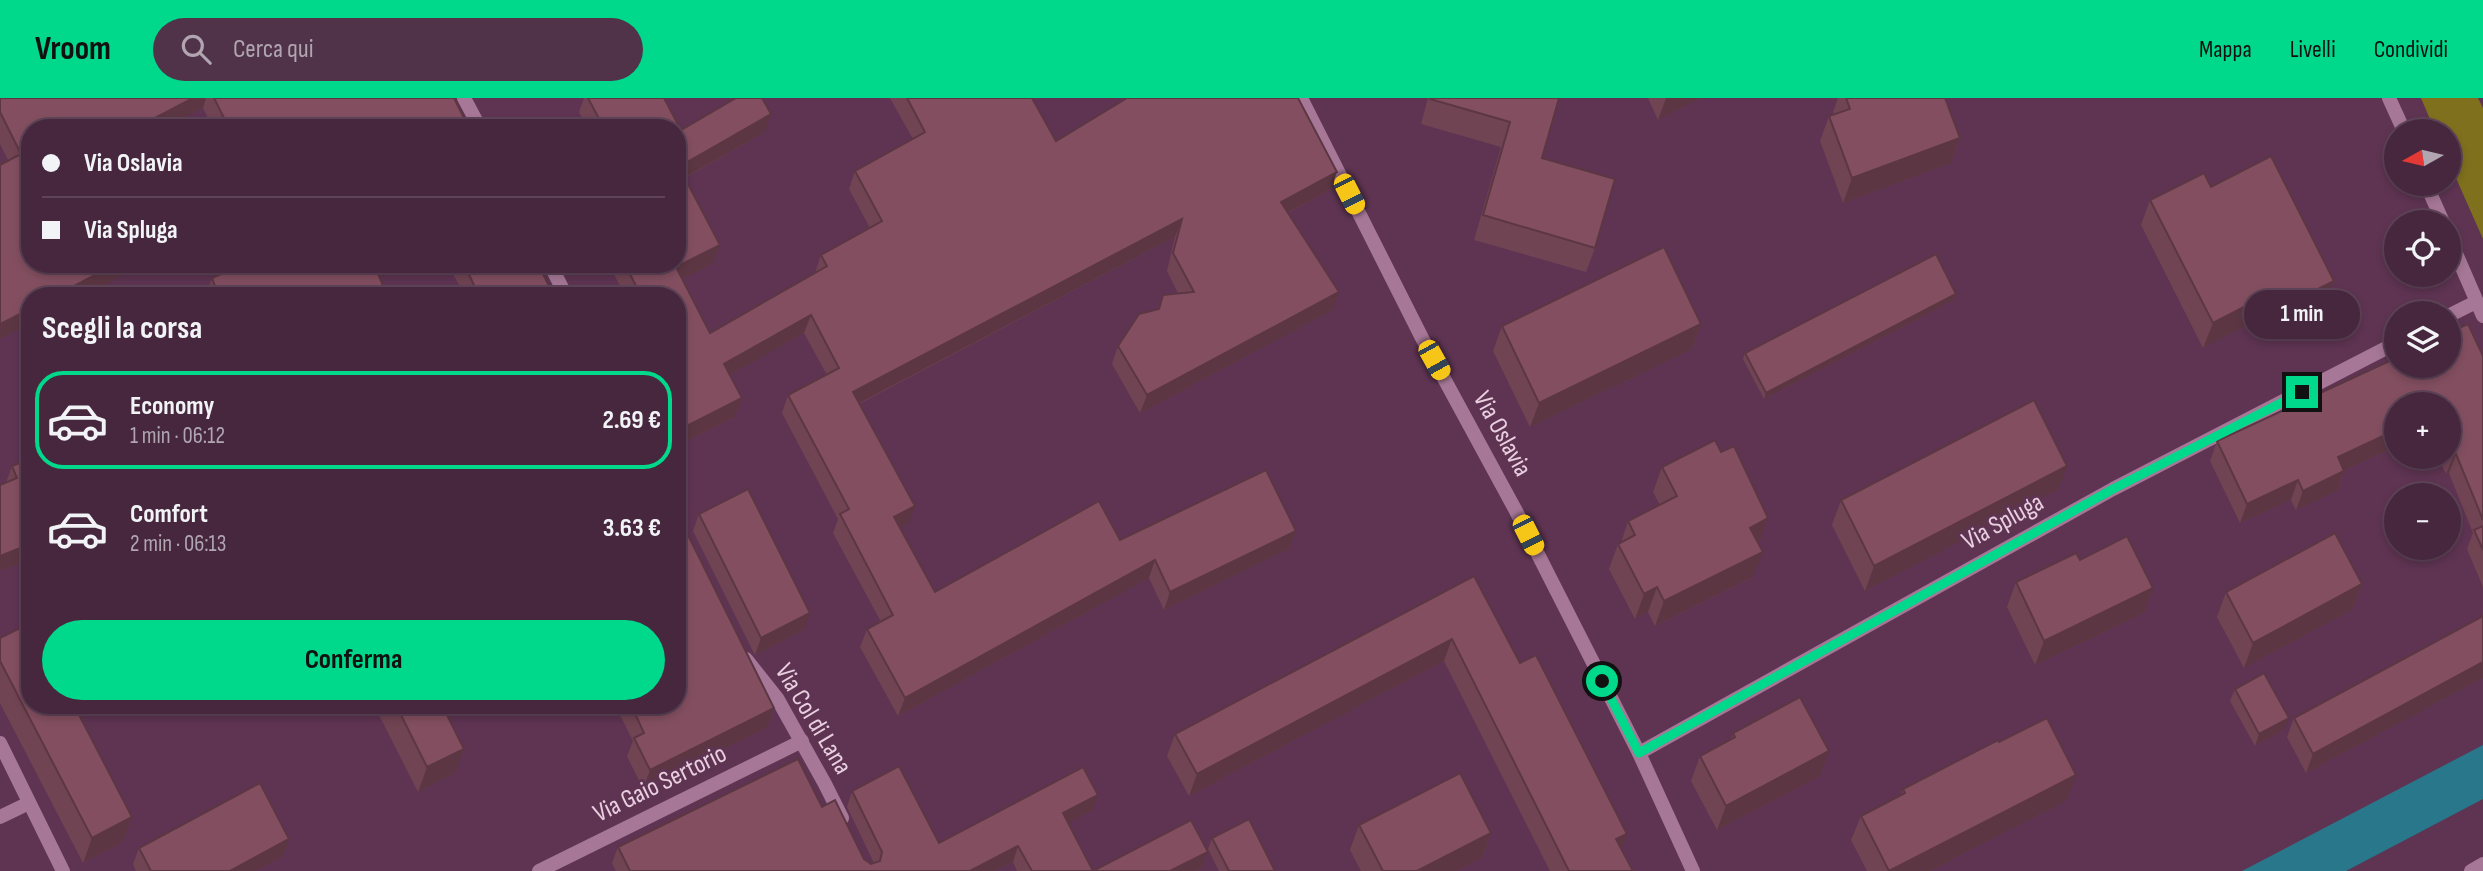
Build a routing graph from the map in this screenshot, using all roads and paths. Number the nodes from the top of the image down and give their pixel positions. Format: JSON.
{"nodes":[{"id":1,"x":464,"y":98,"type":"edge"},
{"id":2,"x":1301,"y":98,"type":"edge"},
{"id":3,"x":2389,"y":98,"type":"edge"},
{"id":4,"x":475,"y":119,"type":"edge"},
{"id":5,"x":2399,"y":119,"type":"edge"},
{"id":6,"x":2461,"y":266,"type":"edge"},
{"id":7,"x":2476,"y":302,"type":"junction"},
{"id":8,"x":2461,"y":310,"type":"edge"},
{"id":9,"x":2483,"y":316,"type":"edge"},
{"id":10,"x":2384,"y":349,"type":"edge"},
{"id":11,"x":740,"y":648,"type":"edge"},
{"id":12,"x":802,"y":741,"type":"junction"},
{"id":13,"x":0,"y":743,"type":"edge"},
{"id":14,"x":1639,"y":753,"type":"junction"},
{"id":15,"x":29,"y":803,"type":"junction"},
{"id":16,"x":0,"y":817,"type":"edge"},
{"id":17,"x":849,"y":834,"type":"edge"},
{"id":18,"x":2483,"y":863,"type":"edge"},
{"id":19,"x":63,"y":871,"type":"edge"},
{"id":20,"x":539,"y":871,"type":"edge"},
{"id":21,"x":1693,"y":871,"type":"edge"},
{"id":22,"x":2471,"y":871,"type":"edge"}],
"edges":[{"from":1,"to":4,"type":"street"},
{"from":2,"to":14,"type":"street","name":"Via Oslavia"},
{"from":3,"to":5,"type":"street"},
{"from":6,"to":7,"type":"street"},
{"from":7,"to":8,"type":"street"},
{"from":7,"to":9,"type":"street"},
{"from":10,"to":14,"type":"street","name":"Via Spluga"},
{"from":11,"to":12,"type":"street","name":"Via Col di Lana"},
{"from":12,"to":17,"type":"street","name":"Via Col di Lana"},
{"from":12,"to":20,"type":"street","name":"Via Gaio Sertorio"},
{"from":13,"to":15,"type":"street"},
{"from":14,"to":21,"type":"street","name":"Via Oslavia"},
{"from":15,"to":16,"type":"street"},
{"from":15,"to":19,"type":"street"},
{"from":18,"to":22,"type":"street"}]}
